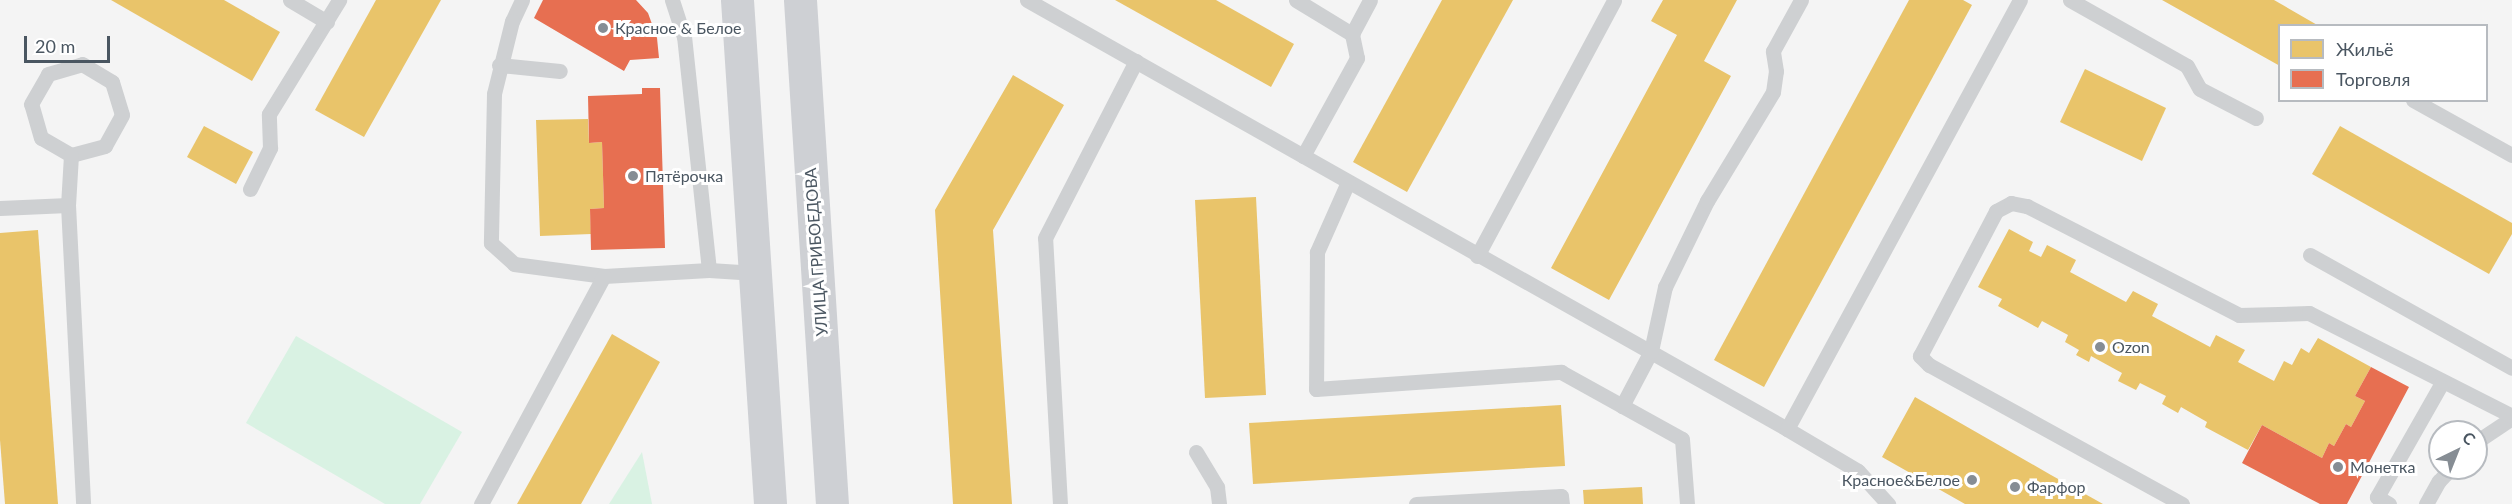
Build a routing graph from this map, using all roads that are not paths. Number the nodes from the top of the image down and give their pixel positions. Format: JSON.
{"nodes":[{"id":1,"x":290,"y":0,"type":"edge"},
{"id":2,"x":339,"y":0,"type":"edge"},
{"id":3,"x":522,"y":0,"type":"edge"},
{"id":4,"x":672,"y":0,"type":"edge"},
{"id":5,"x":737,"y":0,"type":"edge"},
{"id":6,"x":800,"y":0,"type":"edge"},
{"id":7,"x":1027,"y":0,"type":"edge"},
{"id":8,"x":1296,"y":0,"type":"edge"},
{"id":9,"x":1370,"y":0,"type":"edge"},
{"id":10,"x":1614,"y":0,"type":"edge"},
{"id":11,"x":1801,"y":0,"type":"edge"},
{"id":12,"x":2020,"y":0,"type":"edge"},
{"id":13,"x":2070,"y":0,"type":"edge"},
{"id":14,"x":327,"y":22,"type":"junction"},
{"id":15,"x":1352,"y":34,"type":"junction"},
{"id":16,"x":1136,"y":61,"type":"junction"},
{"id":17,"x":499,"y":65,"type":"junction"},
{"id":18,"x":560,"y":72,"type":"dead end"},
{"id":19,"x":2417,"y":102,"type":"edge"},
{"id":20,"x":2256,"y":118,"type":"dead end"},
{"id":21,"x":71,"y":155,"type":"junction"},
{"id":22,"x":2512,"y":155,"type":"edge"},
{"id":23,"x":1303,"y":156,"type":"junction"},
{"id":24,"x":1348,"y":182,"type":"junction"},
{"id":25,"x":250,"y":189,"type":"dead end"},
{"id":26,"x":68,"y":205,"type":"junction"},
{"id":27,"x":0,"y":208,"type":"edge"},
{"id":28,"x":2310,"y":255,"type":"dead end"},
{"id":29,"x":1477,"y":256,"type":"junction"},
{"id":30,"x":708,"y":270,"type":"junction"},
{"id":31,"x":756,"y":273,"type":"junction"},
{"id":32,"x":604,"y":276,"type":"junction"},
{"id":33,"x":1651,"y":351,"type":"junction"},
{"id":34,"x":2512,"y":368,"type":"edge"},
{"id":35,"x":2443,"y":381,"type":"junction"},
{"id":36,"x":1622,"y":406,"type":"junction"},
{"id":37,"x":2512,"y":417,"type":"edge"},
{"id":38,"x":1787,"y":429,"type":"junction"},
{"id":39,"x":2488,"y":434,"type":"edge"},
{"id":40,"x":1196,"y":453,"type":"dead end"},
{"id":41,"x":2440,"y":480,"type":"edge"},
{"id":42,"x":83,"y":504,"type":"edge"},
{"id":43,"x":481,"y":504,"type":"edge"},
{"id":44,"x":770,"y":504,"type":"edge"},
{"id":45,"x":832,"y":504,"type":"edge"},
{"id":46,"x":1060,"y":504,"type":"edge"},
{"id":47,"x":1219,"y":504,"type":"edge"},
{"id":48,"x":1416,"y":504,"type":"edge"},
{"id":49,"x":1562,"y":504,"type":"edge"},
{"id":50,"x":1687,"y":504,"type":"edge"},
{"id":51,"x":1888,"y":504,"type":"edge"},
{"id":52,"x":2182,"y":504,"type":"edge"},
{"id":53,"x":2389,"y":504,"type":"edge"},
{"id":54,"x":2426,"y":504,"type":"edge"}],
"edges":[{"from":1,"to":14,"type":"lane"},
{"from":2,"to":14,"type":"lane"},
{"from":3,"to":17,"type":"lane"},
{"from":4,"to":30,"type":"lane"},
{"from":5,"to":31,"type":"main road"},
{"from":6,"to":45,"type":"main road","name":"УЛИЦА ГРИБОЕДОВА"},
{"from":7,"to":16,"type":"lane"},
{"from":8,"to":15,"type":"lane"},
{"from":9,"to":15,"type":"lane"},
{"from":10,"to":29,"type":"lane"},
{"from":11,"to":33,"type":"lane"},
{"from":12,"to":38,"type":"lane"},
{"from":13,"to":20,"type":"lane"},
{"from":14,"to":25,"type":"lane"},
{"from":15,"to":23,"type":"lane"},
{"from":16,"to":23,"type":"lane"},
{"from":16,"to":46,"type":"lane"},
{"from":17,"to":18,"type":"lane"},
{"from":17,"to":32,"type":"lane"},
{"from":19,"to":22,"type":"lane"},
{"from":21,"to":21,"type":"lane"},
{"from":21,"to":26,"type":"lane"},
{"from":23,"to":24,"type":"lane"},
{"from":24,"to":29,"type":"lane"},
{"from":24,"to":36,"type":"lane"},
{"from":26,"to":27,"type":"lane"},
{"from":26,"to":42,"type":"lane"},
{"from":28,"to":34,"type":"lane"},
{"from":29,"to":33,"type":"lane"},
{"from":30,"to":31,"type":"lane"},
{"from":30,"to":32,"type":"lane"},
{"from":31,"to":44,"type":"main road"},
{"from":32,"to":43,"type":"lane"},
{"from":33,"to":36,"type":"lane"},
{"from":33,"to":38,"type":"lane"},
{"from":35,"to":37,"type":"lane"},
{"from":35,"to":52,"type":"lane"},
{"from":35,"to":53,"type":"lane"},
{"from":36,"to":50,"type":"lane"},
{"from":37,"to":39,"type":"lane"},
{"from":38,"to":51,"type":"lane"},
{"from":40,"to":47,"type":"lane"},
{"from":41,"to":54,"type":"lane"},
{"from":48,"to":49,"type":"lane"}]}
